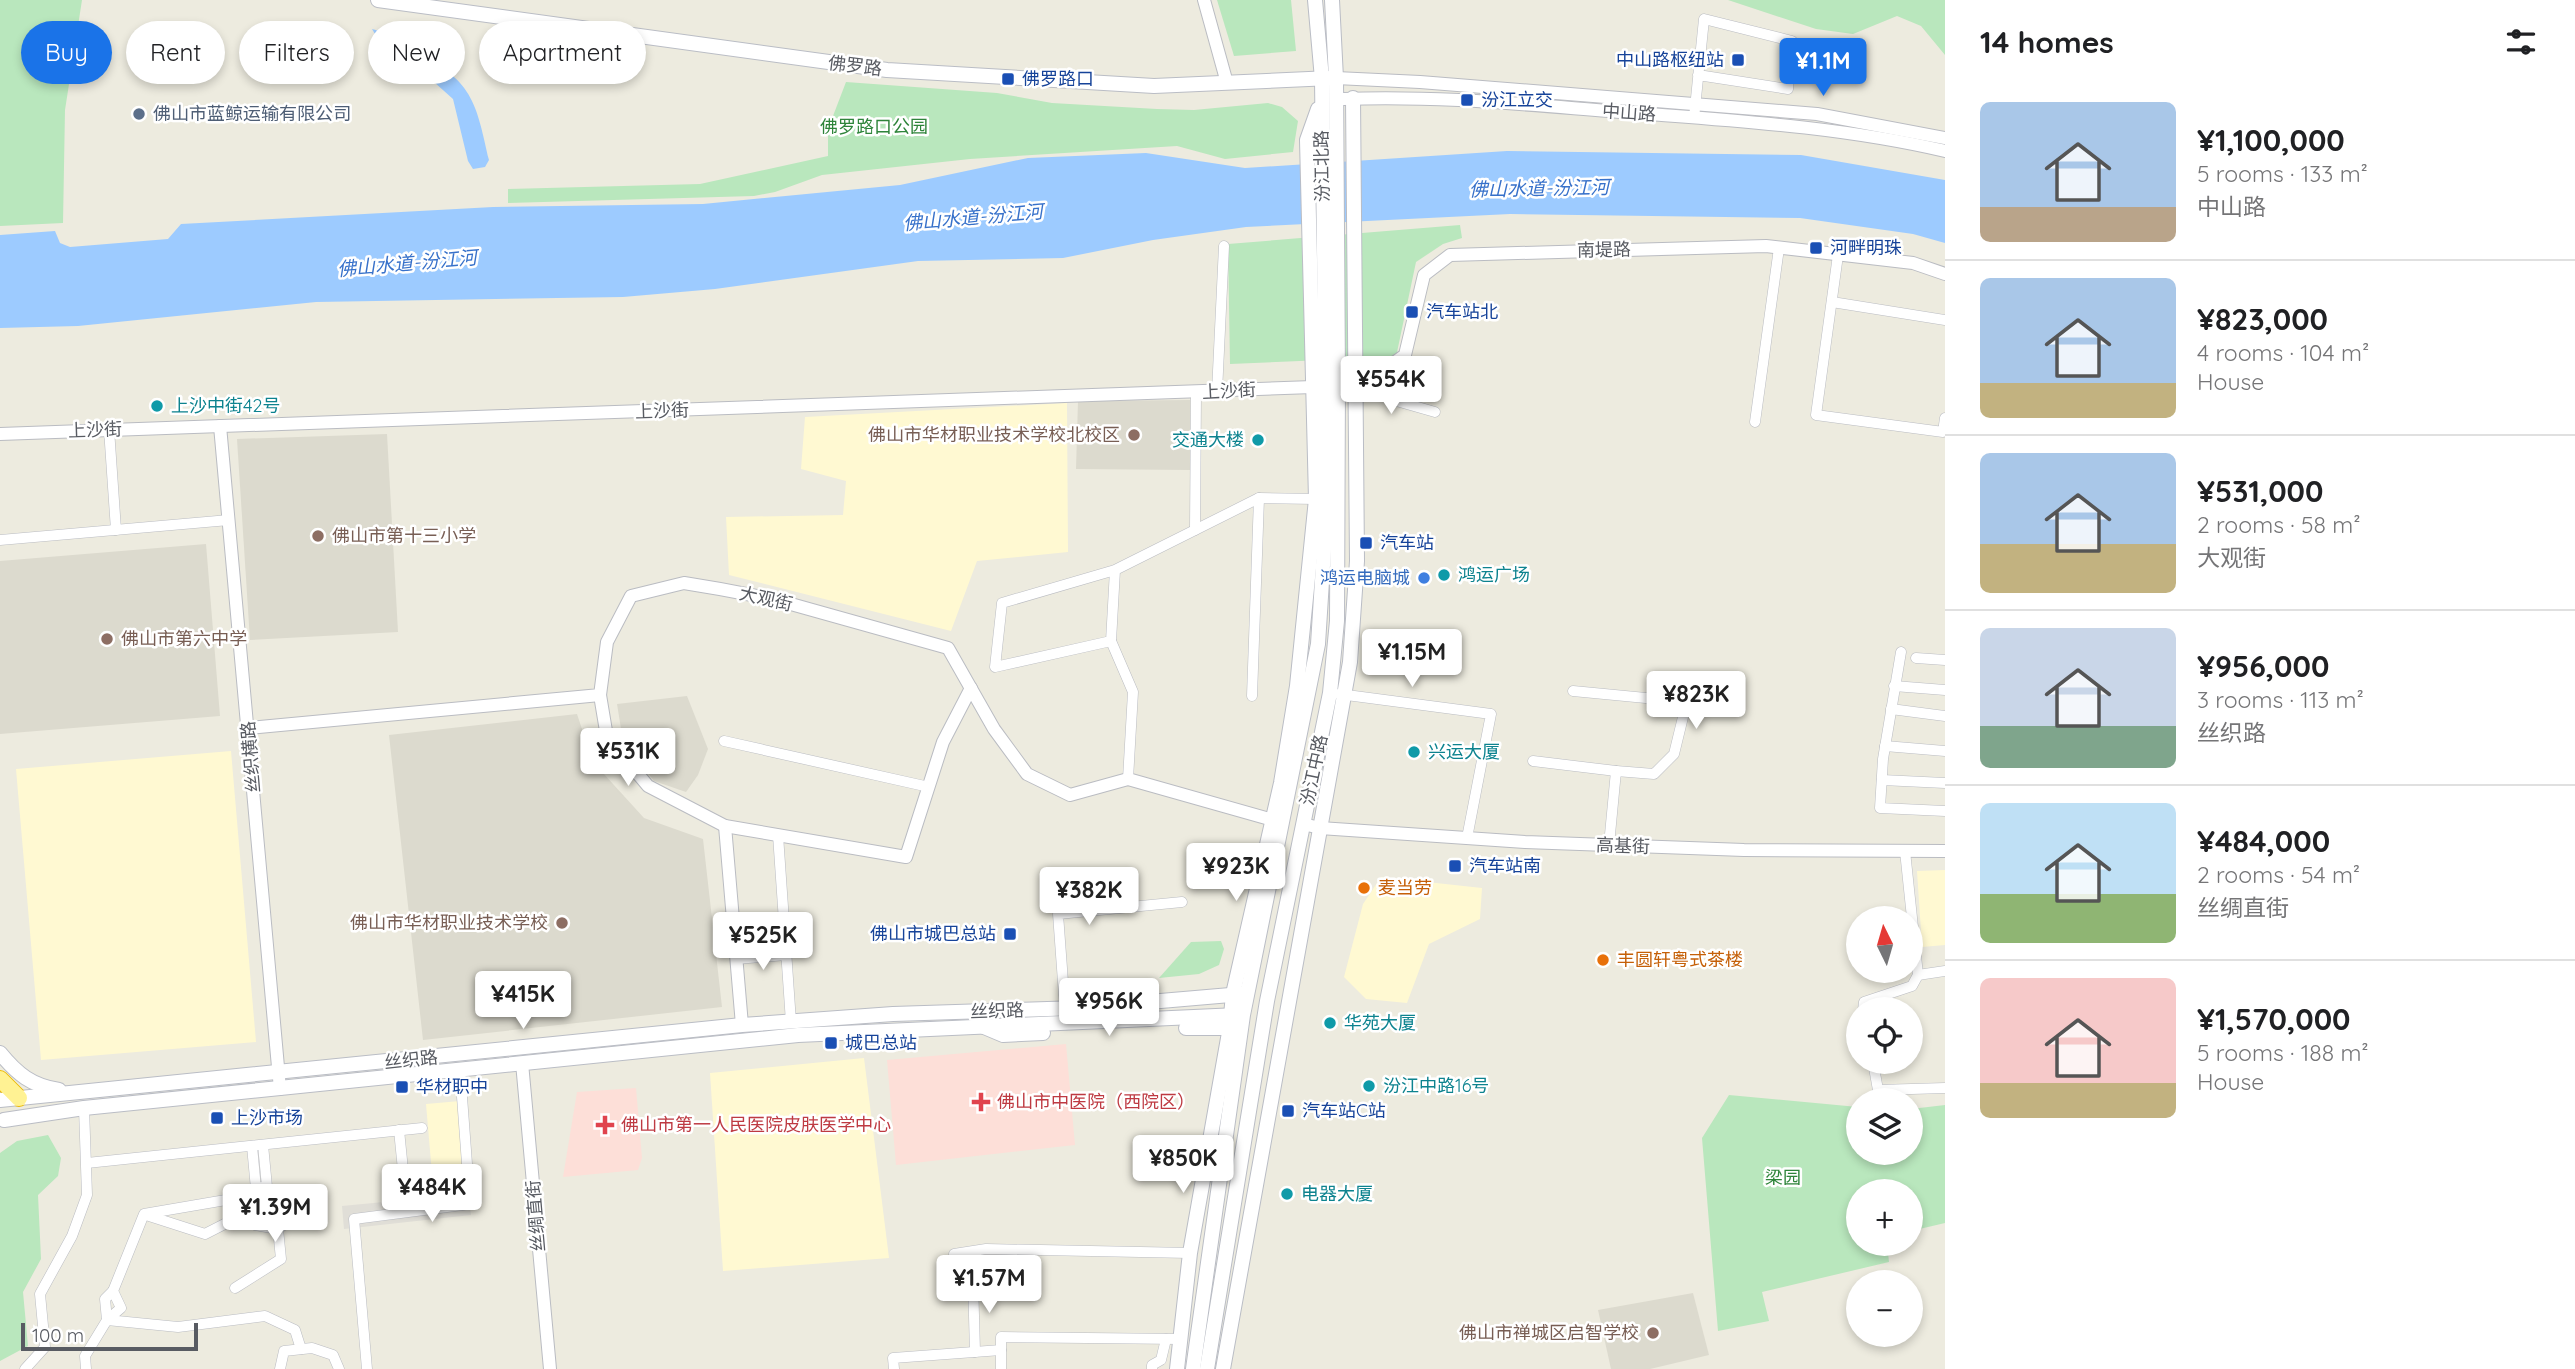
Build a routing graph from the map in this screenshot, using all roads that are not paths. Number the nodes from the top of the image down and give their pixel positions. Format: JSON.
{"nodes":[{"id":1,"x":378,"y":0,"type":"edge"},
{"id":2,"x":1204,"y":0,"type":"edge"},
{"id":3,"x":1315,"y":0,"type":"edge"},
{"id":4,"x":1332,"y":0,"type":"edge"},
{"id":5,"x":1698,"y":75,"type":"junction"},
{"id":6,"x":1329,"y":78,"type":"junction"},
{"id":7,"x":1352,"y":78,"type":"junction"},
{"id":8,"x":1227,"y":83,"type":"junction"},
{"id":9,"x":1353,"y":98,"type":"junction"},
{"id":10,"x":1328,"y":100,"type":"junction"},
{"id":11,"x":1696,"y":104,"type":"junction"},
{"id":12,"x":1694,"y":118,"type":"junction"},
{"id":13,"x":1945,"y":138,"type":"edge"},
{"id":14,"x":1945,"y":151,"type":"edge"},
{"id":15,"x":1224,"y":246,"type":"dead end"},
{"id":16,"x":1779,"y":248,"type":"junction"},
{"id":17,"x":1838,"y":255,"type":"junction"},
{"id":18,"x":1945,"y":274,"type":"edge"},
{"id":19,"x":1832,"y":302,"type":"junction"},
{"id":20,"x":1945,"y":320,"type":"edge"},
{"id":21,"x":1325,"y":333,"type":"junction"},
{"id":22,"x":1375,"y":376,"type":"junction"},
{"id":23,"x":1338,"y":381,"type":"junction"},
{"id":24,"x":1356,"y":382,"type":"junction"},
{"id":25,"x":1319,"y":387,"type":"junction"},
{"id":26,"x":1217,"y":392,"type":"junction"},
{"id":27,"x":1196,"y":393,"type":"junction"},
{"id":28,"x":1435,"y":412,"type":"dead end"},
{"id":29,"x":1945,"y":418,"type":"edge"},
{"id":30,"x":1755,"y":422,"type":"dead end"},
{"id":31,"x":220,"y":426,"type":"junction"},
{"id":32,"x":109,"y":429,"type":"junction"},
{"id":33,"x":0,"y":434,"type":"edge"},
{"id":34,"x":1259,"y":498,"type":"junction"},
{"id":35,"x":1316,"y":499,"type":"junction"},
{"id":36,"x":229,"y":520,"type":"junction"},
{"id":37,"x":116,"y":530,"type":"junction"},
{"id":38,"x":1195,"y":530,"type":"junction"},
{"id":39,"x":0,"y":540,"type":"edge"},
{"id":40,"x":1115,"y":570,"type":"junction"},
{"id":41,"x":1111,"y":641,"type":"junction"},
{"id":42,"x":1901,"y":652,"type":"dead end"},
{"id":43,"x":1916,"y":658,"type":"dead end"},
{"id":44,"x":1945,"y":660,"type":"edge"},
{"id":45,"x":1894,"y":686,"type":"junction"},
{"id":46,"x":971,"y":688,"type":"junction"},
{"id":47,"x":1945,"y":690,"type":"edge"},
{"id":48,"x":1573,"y":691,"type":"dead end"},
{"id":49,"x":1330,"y":693,"type":"junction"},
{"id":50,"x":600,"y":695,"type":"junction"},
{"id":51,"x":1346,"y":695,"type":"junction"},
{"id":52,"x":1252,"y":696,"type":"dead end"},
{"id":53,"x":1891,"y":709,"type":"junction"},
{"id":54,"x":1945,"y":716,"type":"edge"},
{"id":55,"x":248,"y":728,"type":"junction"},
{"id":56,"x":724,"y":741,"type":"dead end"},
{"id":57,"x":1885,"y":746,"type":"junction"},
{"id":58,"x":1945,"y":751,"type":"edge"},
{"id":59,"x":1533,"y":761,"type":"dead end"},
{"id":60,"x":1616,"y":771,"type":"junction"},
{"id":61,"x":1128,"y":779,"type":"junction"},
{"id":62,"x":1882,"y":780,"type":"junction"},
{"id":63,"x":1945,"y":783,"type":"edge"},
{"id":64,"x":929,"y":787,"type":"junction"},
{"id":65,"x":1945,"y":811,"type":"edge"},
{"id":66,"x":1273,"y":820,"type":"junction"},
{"id":67,"x":1303,"y":824,"type":"junction"},
{"id":68,"x":725,"y":826,"type":"junction"},
{"id":69,"x":1320,"y":828,"type":"junction"},
{"id":70,"x":778,"y":835,"type":"junction"},
{"id":71,"x":1467,"y":838,"type":"junction"},
{"id":72,"x":1609,"y":845,"type":"junction"},
{"id":73,"x":1905,"y":851,"type":"junction"},
{"id":74,"x":1945,"y":851,"type":"edge"},
{"id":75,"x":1182,"y":902,"type":"dead end"},
{"id":76,"x":1911,"y":906,"type":"edge"},
{"id":77,"x":786,"y":955,"type":"junction"},
{"id":78,"x":737,"y":959,"type":"junction"},
{"id":79,"x":1945,"y":971,"type":"edge"},
{"id":80,"x":1923,"y":974,"type":"edge"},
{"id":81,"x":1913,"y":984,"type":"edge"},
{"id":82,"x":1233,"y":994,"type":"junction"},
{"id":83,"x":1248,"y":994,"type":"junction"},
{"id":84,"x":1879,"y":997,"type":"edge"},
{"id":85,"x":1267,"y":1001,"type":"junction"},
{"id":86,"x":1065,"y":1009,"type":"junction"},
{"id":87,"x":791,"y":1022,"type":"junction"},
{"id":88,"x":1237,"y":1022,"type":"junction"},
{"id":89,"x":742,"y":1025,"type":"junction"},
{"id":90,"x":0,"y":1052,"type":"edge"},
{"id":91,"x":522,"y":1063,"type":"junction"},
{"id":92,"x":460,"y":1070,"type":"junction"},
{"id":93,"x":279,"y":1074,"type":"junction"},
{"id":94,"x":1875,"y":1074,"type":"edge"},
{"id":95,"x":0,"y":1079,"type":"edge"},
{"id":96,"x":1945,"y":1088,"type":"edge"},
{"id":97,"x":280,"y":1089,"type":"junction"},
{"id":98,"x":78,"y":1093,"type":"junction"},
{"id":99,"x":19,"y":1098,"type":"junction"},
{"id":100,"x":0,"y":1100,"type":"edge"},
{"id":101,"x":84,"y":1108,"type":"junction"},
{"id":102,"x":2,"y":1122,"type":"edge"},
{"id":103,"x":422,"y":1128,"type":"dead end"},
{"id":104,"x":399,"y":1130,"type":"junction"},
{"id":105,"x":263,"y":1145,"type":"junction"},
{"id":106,"x":252,"y":1146,"type":"junction"},
{"id":107,"x":87,"y":1163,"type":"junction"},
{"id":108,"x":404,"y":1180,"type":"dead end"},
{"id":109,"x":267,"y":1187,"type":"junction"},
{"id":110,"x":253,"y":1192,"type":"junction"},
{"id":111,"x":317,"y":1200,"type":"dead end"},
{"id":112,"x":256,"y":1212,"type":"junction"},
{"id":113,"x":144,"y":1214,"type":"junction"},
{"id":114,"x":278,"y":1229,"type":"junction"},
{"id":115,"x":1190,"y":1253,"type":"junction"},
{"id":116,"x":954,"y":1254,"type":"dead end"},
{"id":117,"x":972,"y":1280,"type":"dead end"},
{"id":118,"x":234,"y":1288,"type":"dead end"},
{"id":119,"x":113,"y":1291,"type":"junction"},
{"id":120,"x":107,"y":1320,"type":"junction"},
{"id":121,"x":1174,"y":1339,"type":"junction"},
{"id":122,"x":301,"y":1349,"type":"junction"},
{"id":123,"x":1001,"y":1349,"type":"junction"},
{"id":124,"x":975,"y":1352,"type":"junction"},
{"id":125,"x":25,"y":1369,"type":"edge"},
{"id":126,"x":86,"y":1369,"type":"edge"},
{"id":127,"x":280,"y":1369,"type":"edge"},
{"id":128,"x":339,"y":1369,"type":"edge"},
{"id":129,"x":367,"y":1369,"type":"edge"},
{"id":130,"x":550,"y":1369,"type":"edge"},
{"id":131,"x":894,"y":1369,"type":"edge"},
{"id":132,"x":1001,"y":1369,"type":"edge"},
{"id":133,"x":1152,"y":1369,"type":"edge"},
{"id":134,"x":1177,"y":1369,"type":"edge"},
{"id":135,"x":1193,"y":1369,"type":"edge"},
{"id":136,"x":1208,"y":1369,"type":"edge"},
{"id":137,"x":1223,"y":1369,"type":"edge"}],
"edges":[{"from":1,"to":8,"type":"main road","name":"佛罗路"},
{"from":2,"to":8,"type":"street"},
{"from":3,"to":6,"type":"main road","name":"汾江北路"},
{"from":4,"to":6,"type":"main road","name":"汾江北路"},
{"from":5,"to":5,"type":"street"},
{"from":5,"to":11,"type":"street"},
{"from":6,"to":7,"type":"street","name":"中山路"},
{"from":6,"to":8,"type":"main road","name":"佛罗路"},
{"from":6,"to":10,"type":"main road","name":"汾江北路"},
{"from":7,"to":9,"type":"street"},
{"from":7,"to":11,"type":"street","name":"中山路"},
{"from":9,"to":10,"type":"street","name":"中山路"},
{"from":9,"to":12,"type":"street","name":"中山路"},
{"from":9,"to":24,"type":"main road"},
{"from":10,"to":21,"type":"main road","name":"汾江北路"},
{"from":10,"to":21,"type":"main road"},
{"from":11,"to":12,"type":"street"},
{"from":11,"to":13,"type":"street","name":"中山路"},
{"from":12,"to":14,"type":"street","name":"中山路"},
{"from":15,"to":26,"type":"street"},
{"from":16,"to":17,"type":"street","name":"南堤路"},
{"from":16,"to":22,"type":"street","name":"南堤路"},
{"from":16,"to":30,"type":"street"},
{"from":17,"to":18,"type":"street","name":"南堤路"},
{"from":17,"to":19,"type":"street"},
{"from":19,"to":20,"type":"street"},
{"from":19,"to":29,"type":"street"},
{"from":21,"to":23,"type":"main road","name":"汾江中路"},
{"from":21,"to":25,"type":"main road"},
{"from":22,"to":24,"type":"street","name":"南堤路"},
{"from":22,"to":28,"type":"street"},
{"from":23,"to":24,"type":"street","name":"南堤路"},
{"from":23,"to":49,"type":"main road","name":"汾江中路"},
{"from":24,"to":51,"type":"main road"},
{"from":25,"to":26,"type":"street","name":"上沙街"},
{"from":25,"to":35,"type":"main road"},
{"from":25,"to":83,"type":"main road","name":"汾江中路"},
{"from":26,"to":27,"type":"street","name":"上沙街"},
{"from":27,"to":31,"type":"street","name":"上沙街"},
{"from":27,"to":38,"type":"street"},
{"from":31,"to":32,"type":"street","name":"上沙街"},
{"from":31,"to":36,"type":"street","name":"丝织横路"},
{"from":32,"to":33,"type":"street","name":"上沙街"},
{"from":32,"to":37,"type":"street"},
{"from":34,"to":35,"type":"street"},
{"from":34,"to":38,"type":"street"},
{"from":34,"to":52,"type":"street"},
{"from":35,"to":66,"type":"main road"},
{"from":36,"to":37,"type":"street"},
{"from":36,"to":55,"type":"street","name":"丝织横路"},
{"from":37,"to":39,"type":"street"},
{"from":38,"to":40,"type":"street"},
{"from":40,"to":41,"type":"street"},
{"from":40,"to":41,"type":"street"},
{"from":41,"to":61,"type":"street"},
{"from":42,"to":45,"type":"street"},
{"from":43,"to":44,"type":"street"},
{"from":45,"to":47,"type":"street"},
{"from":45,"to":53,"type":"street"},
{"from":46,"to":50,"type":"street","name":"大观街"},
{"from":46,"to":61,"type":"street","name":"大观街"},
{"from":46,"to":64,"type":"street"},
{"from":48,"to":60,"type":"street"},
{"from":49,"to":51,"type":"street"},
{"from":49,"to":67,"type":"main road","name":"汾江中路"},
{"from":50,"to":55,"type":"street"},
{"from":50,"to":68,"type":"street","name":"大观街"},
{"from":51,"to":69,"type":"main road"},
{"from":51,"to":71,"type":"street"},
{"from":53,"to":54,"type":"street"},
{"from":53,"to":57,"type":"street"},
{"from":55,"to":93,"type":"street","name":"丝织横路"},
{"from":56,"to":64,"type":"street"},
{"from":57,"to":58,"type":"street"},
{"from":57,"to":62,"type":"street"},
{"from":59,"to":60,"type":"street"},
{"from":60,"to":72,"type":"street"},
{"from":61,"to":66,"type":"street"},
{"from":62,"to":63,"type":"street"},
{"from":62,"to":65,"type":"street"},
{"from":64,"to":70,"type":"street","name":"大观街"},
{"from":66,"to":82,"type":"main road"},
{"from":67,"to":69,"type":"street","name":"高基街"},
{"from":67,"to":85,"type":"main road","name":"汾江中路"},
{"from":68,"to":70,"type":"street","name":"大观街"},
{"from":68,"to":78,"type":"street"},
{"from":69,"to":71,"type":"street","name":"高基街"},
{"from":69,"to":137,"type":"main road"},
{"from":70,"to":77,"type":"street"},
{"from":71,"to":72,"type":"street","name":"高基街"},
{"from":72,"to":73,"type":"street","name":"高基街"},
{"from":73,"to":74,"type":"street","name":"高基街"},
{"from":73,"to":76,"type":"street"},
{"from":75,"to":86,"type":"street"},
{"from":77,"to":78,"type":"street"},
{"from":77,"to":87,"type":"street"},
{"from":78,"to":89,"type":"street"},
{"from":79,"to":80,"type":"street"},
{"from":81,"to":84,"type":"street"},
{"from":82,"to":83,"type":"main road","name":"丝织路"},
{"from":82,"to":86,"type":"main road","name":"丝织路"},
{"from":82,"to":88,"type":"main road"},
{"from":83,"to":85,"type":"main road","name":"丝织路"},
{"from":83,"to":88,"type":"main road","name":"汾江中路"},
{"from":85,"to":88,"type":"main road"},
{"from":85,"to":136,"type":"main road","name":"汾江中路"},
{"from":86,"to":87,"type":"main road","name":"丝织路"},
{"from":87,"to":89,"type":"main road","name":"丝织路"},
{"from":88,"to":91,"type":"main road","name":"丝织路"},
{"from":88,"to":115,"type":"main road"},
{"from":88,"to":135,"type":"main road","name":"汾江中路"},
{"from":89,"to":93,"type":"main road","name":"丝织路"},
{"from":90,"to":98,"type":"main road"},
{"from":90,"to":99,"type":"main road"},
{"from":91,"to":92,"type":"main road","name":"丝织路"},
{"from":91,"to":130,"type":"street","name":"丝绸直街"},
{"from":92,"to":97,"type":"main road","name":"丝织路"},
{"from":92,"to":129,"type":"street"},
{"from":93,"to":97,"type":"street","name":"丝织横路"},
{"from":93,"to":98,"type":"main road","name":"丝织路"},
{"from":94,"to":96,"type":"street"},
{"from":95,"to":99,"type":"highway"},
{"from":97,"to":101,"type":"main road","name":"丝织路"},
{"from":98,"to":99,"type":"main road","name":"丝织路"},
{"from":99,"to":100,"type":"main road","name":"丝织路"},
{"from":99,"to":101,"type":"main road"},
{"from":99,"to":102,"type":"main road"},
{"from":101,"to":102,"type":"main road"},
{"from":101,"to":107,"type":"street"},
{"from":103,"to":104,"type":"street"},
{"from":104,"to":105,"type":"street"},
{"from":104,"to":108,"type":"street"},
{"from":105,"to":106,"type":"street"},
{"from":105,"to":109,"type":"street"},
{"from":106,"to":107,"type":"street"},
{"from":106,"to":110,"type":"street"},
{"from":107,"to":125,"type":"street"},
{"from":109,"to":110,"type":"street"},
{"from":109,"to":112,"type":"street"},
{"from":110,"to":112,"type":"street"},
{"from":110,"to":113,"type":"street"},
{"from":111,"to":114,"type":"street"},
{"from":112,"to":113,"type":"street"},
{"from":112,"to":114,"type":"street"},
{"from":113,"to":119,"type":"street"},
{"from":114,"to":118,"type":"street"},
{"from":115,"to":116,"type":"street"},
{"from":115,"to":121,"type":"main road"},
{"from":117,"to":124,"type":"street"},
{"from":119,"to":120,"type":"street"},
{"from":119,"to":120,"type":"street"},
{"from":120,"to":122,"type":"street"},
{"from":120,"to":126,"type":"street"},
{"from":121,"to":123,"type":"street"},
{"from":121,"to":133,"type":"street"},
{"from":121,"to":134,"type":"main road"},
{"from":122,"to":127,"type":"street"},
{"from":122,"to":128,"type":"street"},
{"from":123,"to":124,"type":"street"},
{"from":123,"to":132,"type":"street"},
{"from":124,"to":131,"type":"street"}]}
